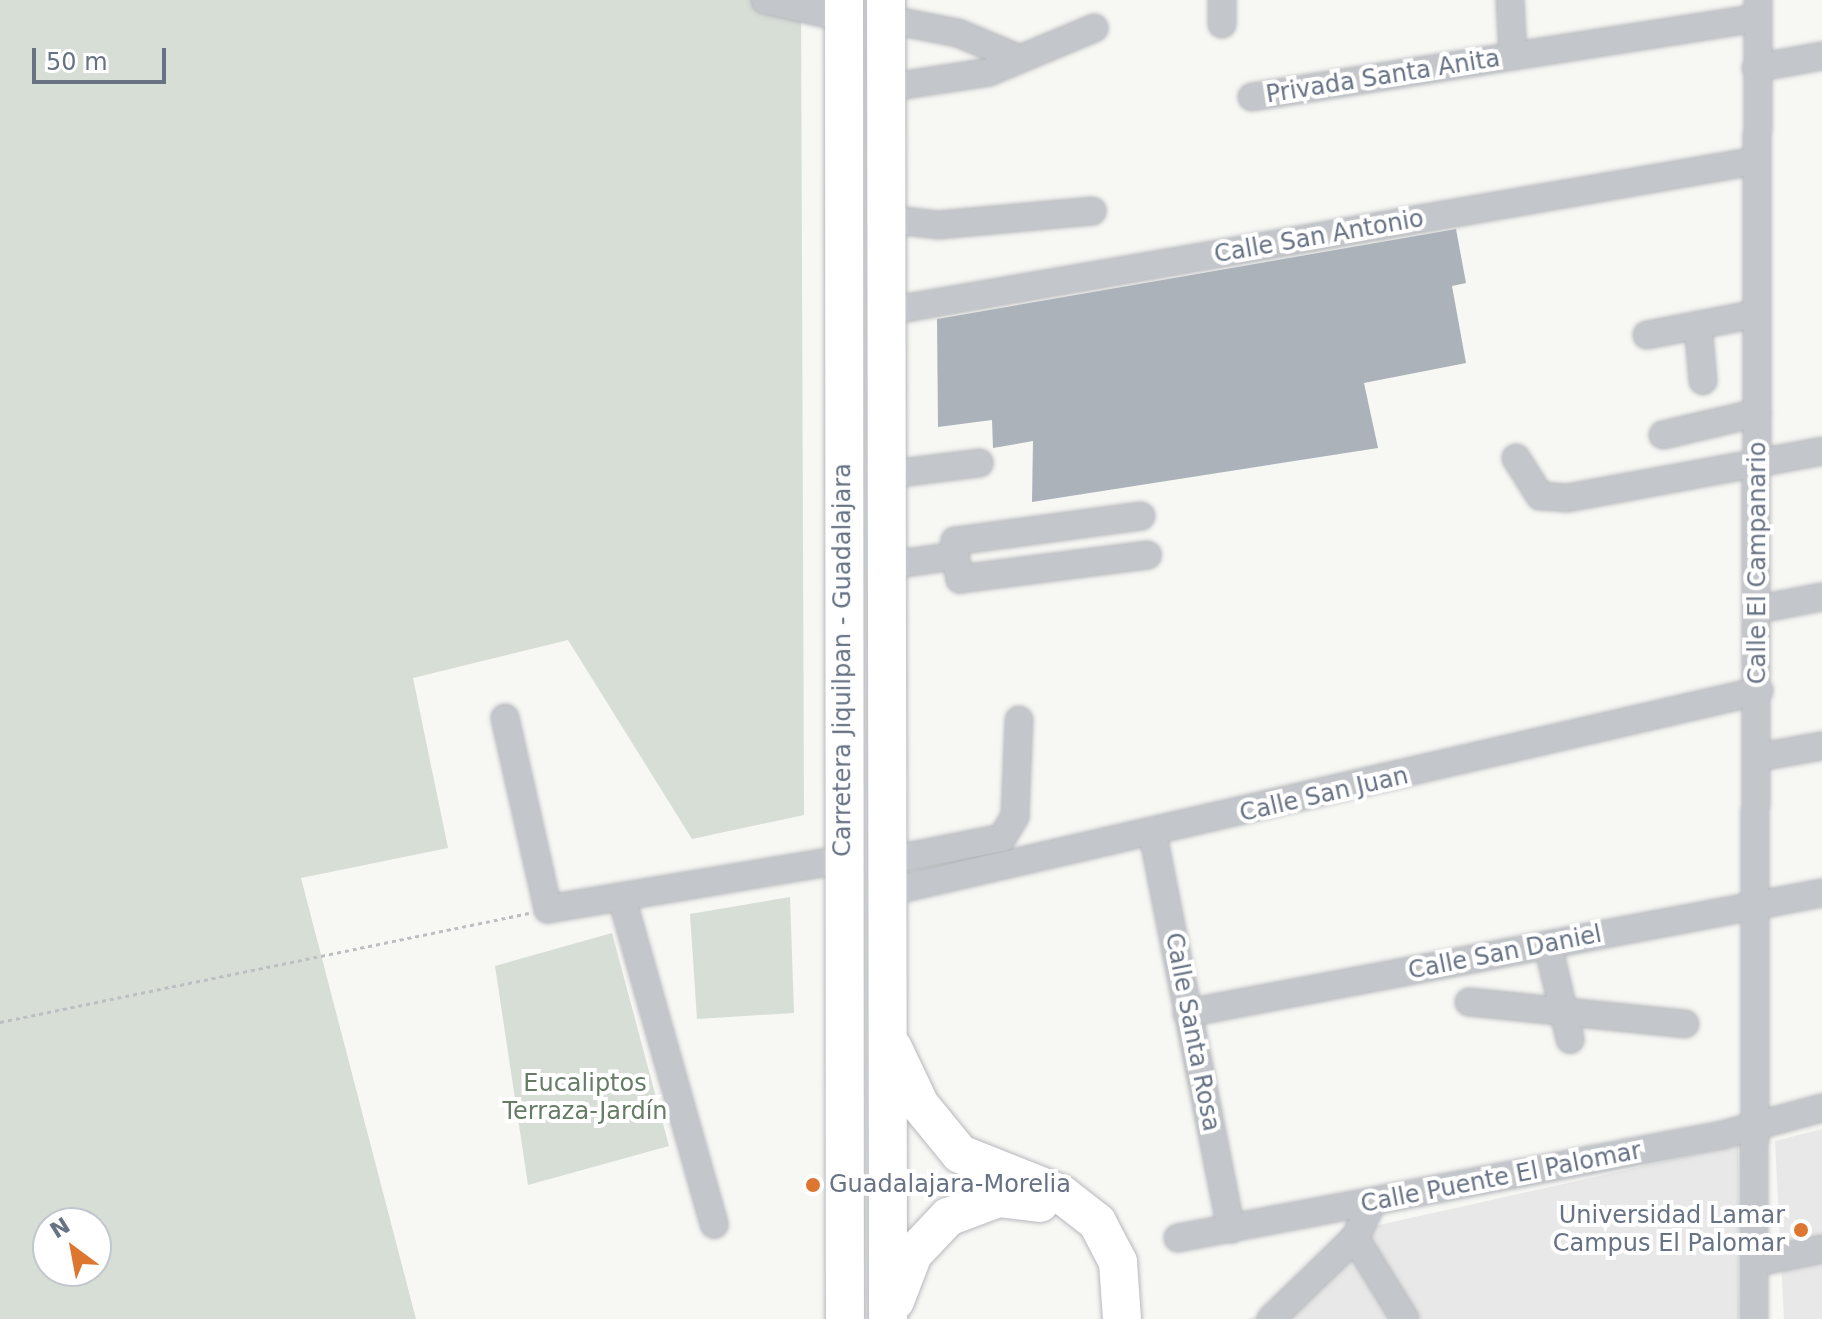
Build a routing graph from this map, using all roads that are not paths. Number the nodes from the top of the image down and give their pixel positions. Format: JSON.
{"nodes":[{"id":1,"x":765,"y":0,"type":"edge"},
{"id":2,"x":1510,"y":0,"type":"edge"},
{"id":3,"x":844,"y":9,"type":"edge"},
{"id":4,"x":1758,"y":9,"type":"edge"},
{"id":5,"x":886,"y":10,"type":"edge"},
{"id":6,"x":1094,"y":28,"type":"dead end"},
{"id":7,"x":1513,"y":56,"type":"junction"},
{"id":8,"x":1822,"y":56,"type":"edge"},
{"id":9,"x":1015,"y":57,"type":"junction"},
{"id":10,"x":1756,"y":68,"type":"junction"},
{"id":11,"x":885,"y":88,"type":"junction"},
{"id":12,"x":1252,"y":97,"type":"dead end"},
{"id":13,"x":1755,"y":161,"type":"junction"},
{"id":14,"x":1092,"y":211,"type":"dead end"},
{"id":15,"x":884,"y":219,"type":"junction"},
{"id":16,"x":883,"y":312,"type":"junction"},
{"id":17,"x":1756,"y":314,"type":"junction"},
{"id":18,"x":1698,"y":325,"type":"junction"},
{"id":19,"x":1647,"y":335,"type":"dead end"},
{"id":20,"x":1703,"y":381,"type":"dead end"},
{"id":21,"x":1757,"y":413,"type":"junction"},
{"id":22,"x":1663,"y":435,"type":"dead end"},
{"id":23,"x":1822,"y":451,"type":"edge"},
{"id":24,"x":1516,"y":458,"type":"dead end"},
{"id":25,"x":979,"y":463,"type":"dead end"},
{"id":26,"x":1757,"y":463,"type":"junction"},
{"id":27,"x":884,"y":475,"type":"junction"},
{"id":28,"x":1141,"y":516,"type":"dead end"},
{"id":29,"x":1147,"y":555,"type":"dead end"},
{"id":30,"x":955,"y":556,"type":"junction"},
{"id":31,"x":884,"y":566,"type":"junction"},
{"id":32,"x":1822,"y":597,"type":"edge"},
{"id":33,"x":1759,"y":609,"type":"junction"},
{"id":34,"x":1759,"y":691,"type":"junction"},
{"id":35,"x":505,"y":718,"type":"dead end"},
{"id":36,"x":1019,"y":720,"type":"dead end"},
{"id":37,"x":1822,"y":746,"type":"edge"},
{"id":38,"x":1760,"y":757,"type":"junction"},
{"id":39,"x":1153,"y":835,"type":"junction"},
{"id":40,"x":842,"y":860,"type":"junction"},
{"id":41,"x":886,"y":876,"type":"junction"},
{"id":42,"x":1822,"y":893,"type":"edge"},
{"id":43,"x":623,"y":902,"type":"junction"},
{"id":44,"x":1757,"y":906,"type":"junction"},
{"id":45,"x":1548,"y":945,"type":"junction"},
{"id":46,"x":1469,"y":1002,"type":"dead end"},
{"id":47,"x":1187,"y":1013,"type":"junction"},
{"id":48,"x":1685,"y":1024,"type":"dead end"},
{"id":49,"x":1567,"y":1027,"type":"junction"},
{"id":50,"x":887,"y":1039,"type":"junction"},
{"id":51,"x":1822,"y":1108,"type":"edge"},
{"id":52,"x":1754,"y":1126,"type":"junction"},
{"id":53,"x":1372,"y":1203,"type":"junction"},
{"id":54,"x":714,"y":1224,"type":"dead end"},
{"id":55,"x":1231,"y":1229,"type":"junction"},
{"id":56,"x":1178,"y":1238,"type":"dead end"},
{"id":57,"x":1355,"y":1238,"type":"junction"},
{"id":58,"x":1822,"y":1249,"type":"edge"},
{"id":59,"x":849,"y":1261,"type":"junction"},
{"id":60,"x":1754,"y":1263,"type":"junction"},
{"id":61,"x":824,"y":1319,"type":"edge"},
{"id":62,"x":845,"y":1319,"type":"edge"},
{"id":63,"x":889,"y":1319,"type":"edge"},
{"id":64,"x":1102,"y":1319,"type":"edge"},
{"id":65,"x":1122,"y":1319,"type":"edge"},
{"id":66,"x":1271,"y":1319,"type":"edge"},
{"id":67,"x":1405,"y":1319,"type":"edge"},
{"id":68,"x":1754,"y":1319,"type":"edge"}],
"edges":[{"from":1,"to":3,"type":"street"},
{"from":2,"to":7,"type":"street"},
{"from":3,"to":40,"type":"highway","name":"Carretera Jiquilpan - Guadalajara"},
{"from":4,"to":7,"type":"street","name":"Privada Santa Anita"},
{"from":4,"to":10,"type":"street","name":"Calle El Campanario"},
{"from":5,"to":9,"type":"street"},
{"from":5,"to":11,"type":"highway","name":"Carretera Jiquilpan - Guadalajara"},
{"from":6,"to":9,"type":"street"},
{"from":7,"to":12,"type":"street","name":"Privada Santa Anita"},
{"from":8,"to":10,"type":"street"},
{"from":9,"to":11,"type":"street"},
{"from":10,"to":13,"type":"street","name":"Calle El Campanario"},
{"from":11,"to":15,"type":"highway","name":"Carretera Jiquilpan - Guadalajara"},
{"from":13,"to":16,"type":"street","name":"Calle San Antonio"},
{"from":13,"to":17,"type":"street","name":"Calle El Campanario"},
{"from":14,"to":15,"type":"street"},
{"from":15,"to":16,"type":"highway","name":"Carretera Jiquilpan - Guadalajara"},
{"from":16,"to":27,"type":"highway","name":"Carretera Jiquilpan - Guadalajara"},
{"from":17,"to":18,"type":"street"},
{"from":17,"to":21,"type":"street","name":"Calle El Campanario"},
{"from":18,"to":19,"type":"street"},
{"from":18,"to":20,"type":"street"},
{"from":21,"to":22,"type":"street"},
{"from":21,"to":26,"type":"street","name":"Calle El Campanario"},
{"from":23,"to":26,"type":"street"},
{"from":24,"to":26,"type":"street"},
{"from":25,"to":27,"type":"street"},
{"from":26,"to":33,"type":"street","name":"Calle El Campanario"},
{"from":27,"to":31,"type":"highway","name":"Carretera Jiquilpan - Guadalajara"},
{"from":28,"to":30,"type":"street"},
{"from":29,"to":30,"type":"street"},
{"from":30,"to":31,"type":"street"},
{"from":31,"to":41,"type":"highway","name":"Carretera Jiquilpan - Guadalajara"},
{"from":32,"to":33,"type":"street"},
{"from":33,"to":34,"type":"street","name":"Calle El Campanario"},
{"from":34,"to":38,"type":"street","name":"Calle El Campanario"},
{"from":34,"to":39,"type":"street","name":"Calle San Juan"},
{"from":35,"to":43,"type":"street"},
{"from":36,"to":41,"type":"street"},
{"from":37,"to":38,"type":"street"},
{"from":38,"to":44,"type":"street","name":"Calle El Campanario"},
{"from":39,"to":41,"type":"street","name":"Calle San Juan"},
{"from":39,"to":47,"type":"street","name":"Calle Santa Rosa"},
{"from":40,"to":43,"type":"street"},
{"from":40,"to":59,"type":"highway","name":"Carretera Jiquilpan - Guadalajara"},
{"from":41,"to":50,"type":"highway","name":"Carretera Jiquilpan - Guadalajara"},
{"from":42,"to":44,"type":"street","name":"Calle San Daniel"},
{"from":43,"to":54,"type":"street"},
{"from":44,"to":45,"type":"street","name":"Calle San Daniel"},
{"from":44,"to":52,"type":"street","name":"Calle El Campanario"},
{"from":45,"to":47,"type":"street","name":"Calle San Daniel"},
{"from":45,"to":49,"type":"street"},
{"from":46,"to":49,"type":"street"},
{"from":47,"to":55,"type":"street","name":"Calle Santa Rosa"},
{"from":48,"to":49,"type":"street"},
{"from":50,"to":63,"type":"highway","name":"Carretera Jiquilpan - Guadalajara"},
{"from":50,"to":65,"type":"highway"},
{"from":51,"to":52,"type":"street","name":"Calle Puente El Palomar"},
{"from":52,"to":53,"type":"street","name":"Calle Puente El Palomar"},
{"from":52,"to":60,"type":"street","name":"Calle El Campanario"},
{"from":53,"to":55,"type":"street","name":"Calle Puente El Palomar"},
{"from":53,"to":57,"type":"street"},
{"from":55,"to":56,"type":"street","name":"Calle Puente El Palomar"},
{"from":57,"to":66,"type":"street"},
{"from":57,"to":67,"type":"street"},
{"from":58,"to":60,"type":"street"},
{"from":59,"to":61,"type":"highway"},
{"from":59,"to":62,"type":"highway","name":"Carretera Jiquilpan - Guadalajara"},
{"from":60,"to":68,"type":"street","name":"Calle El Campanario"},
{"from":63,"to":64,"type":"highway"}]}
